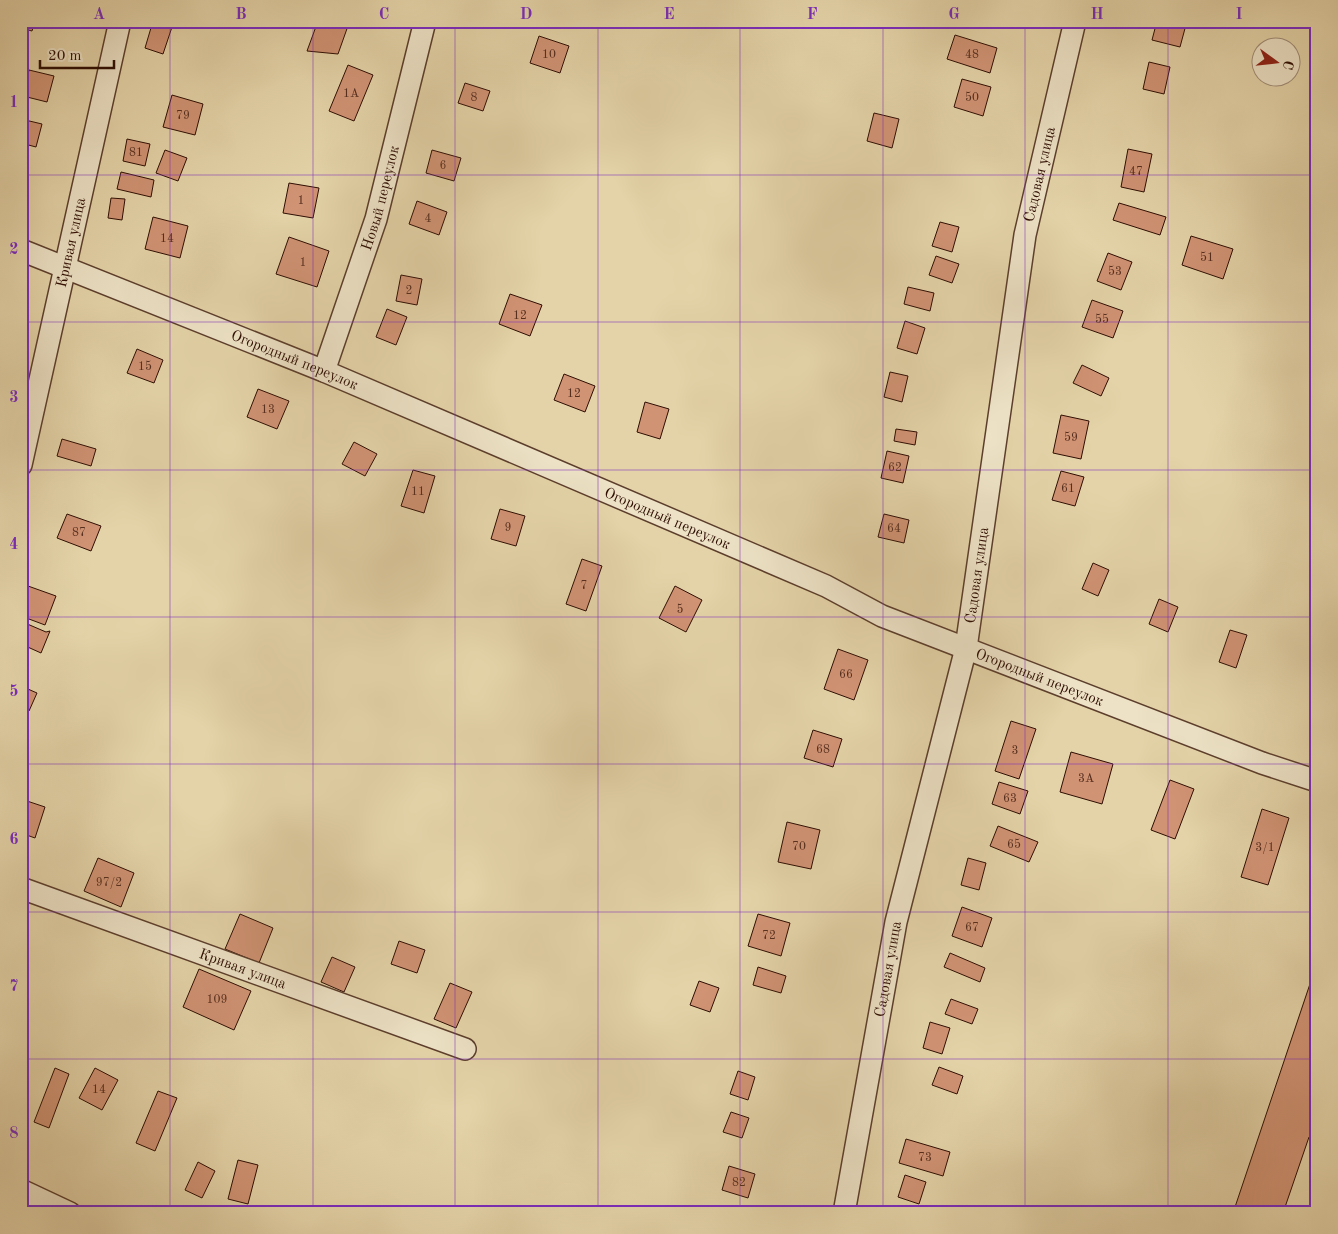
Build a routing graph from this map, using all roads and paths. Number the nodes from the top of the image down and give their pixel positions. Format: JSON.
{"nodes":[{"id":1,"x":120,"y":21,"type":"edge"},
{"id":2,"x":425,"y":21,"type":"edge"},
{"id":3,"x":1076,"y":21,"type":"edge"},
{"id":4,"x":21,"y":250,"type":"edge"},
{"id":5,"x":66,"y":268,"type":"junction"},
{"id":6,"x":324,"y":371,"type":"junction"},
{"id":7,"x":21,"y":465,"type":"edge"},
{"id":8,"x":966,"y":648,"type":"junction"},
{"id":9,"x":1317,"y":781,"type":"edge"},
{"id":10,"x":21,"y":888,"type":"edge"},
{"id":11,"x":465,"y":1049,"type":"dead end"},
{"id":12,"x":21,"y":1190,"type":"edge"},
{"id":13,"x":70,"y":1213,"type":"edge"},
{"id":14,"x":844,"y":1213,"type":"edge"}],
"edges":[{"from":1,"to":5,"type":"street","name":"Кривая улица"},
{"from":2,"to":6,"type":"street","name":"Новый переулок"},
{"from":3,"to":8,"type":"street","name":"Садовая улица"},
{"from":4,"to":5,"type":"street","name":"Огородный переулок"},
{"from":5,"to":6,"type":"street","name":"Огородный переулок"},
{"from":5,"to":7,"type":"street","name":"Кривая улица"},
{"from":6,"to":8,"type":"street","name":"Огородный переулок"},
{"from":8,"to":9,"type":"street","name":"Огородный переулок"},
{"from":8,"to":14,"type":"street","name":"Садовая улица"},
{"from":10,"to":11,"type":"street","name":"Кривая улица"},
{"from":12,"to":13,"type":"street"}]}
